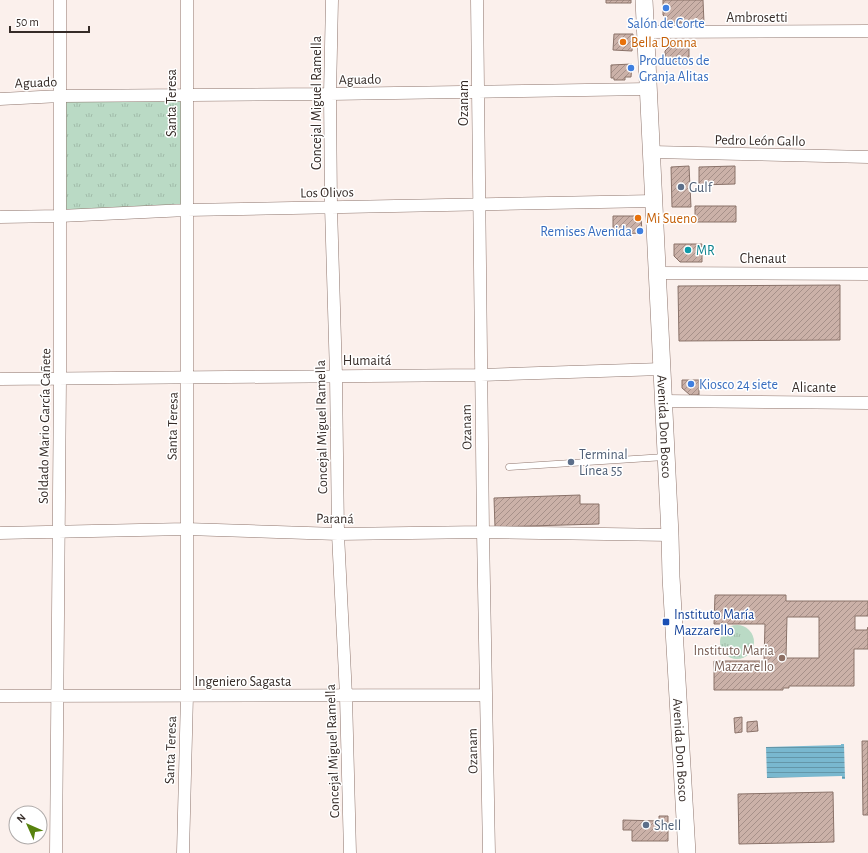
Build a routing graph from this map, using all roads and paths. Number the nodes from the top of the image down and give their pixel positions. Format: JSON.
{"nodes":[{"id":1,"x":60,"y":0,"type":"edge"},
{"id":2,"x":187,"y":0,"type":"edge"},
{"id":3,"x":332,"y":0,"type":"edge"},
{"id":4,"x":477,"y":0,"type":"edge"},
{"id":5,"x":644,"y":0,"type":"edge"},
{"id":6,"x":868,"y":31,"type":"edge"},
{"id":7,"x":646,"y":32,"type":"junction"},
{"id":8,"x":648,"y":89,"type":"junction"},
{"id":9,"x":478,"y":91,"type":"junction"},
{"id":10,"x":330,"y":94,"type":"junction"},
{"id":11,"x":61,"y":96,"type":"junction"},
{"id":12,"x":186,"y":96,"type":"junction"},
{"id":13,"x":0,"y":99,"type":"edge"},
{"id":14,"x":652,"y":152,"type":"junction"},
{"id":15,"x":868,"y":157,"type":"edge"},
{"id":16,"x":654,"y":201,"type":"junction"},
{"id":17,"x":478,"y":205,"type":"junction"},
{"id":18,"x":331,"y":207,"type":"junction"},
{"id":19,"x":187,"y":210,"type":"junction"},
{"id":20,"x":60,"y":216,"type":"junction"},
{"id":21,"x":0,"y":217,"type":"edge"},
{"id":22,"x":658,"y":273,"type":"junction"},
{"id":23,"x":868,"y":274,"type":"edge"},
{"id":24,"x":662,"y":369,"type":"junction"},
{"id":25,"x":481,"y":375,"type":"junction"},
{"id":26,"x":336,"y":376,"type":"junction"},
{"id":27,"x":187,"y":377,"type":"junction"},
{"id":28,"x":60,"y":378,"type":"junction"},
{"id":29,"x":0,"y":379,"type":"edge"},
{"id":30,"x":663,"y":401,"type":"junction"},
{"id":31,"x":868,"y":402,"type":"edge"},
{"id":32,"x":666,"y":457,"type":"junction"},
{"id":33,"x":509,"y":467,"type":"dead end"},
{"id":34,"x":186,"y":529,"type":"junction"},
{"id":35,"x":58,"y":532,"type":"junction"},
{"id":36,"x":483,"y":532,"type":"junction"},
{"id":37,"x":0,"y":534,"type":"edge"},
{"id":38,"x":338,"y":534,"type":"junction"},
{"id":39,"x":670,"y":535,"type":"junction"},
{"id":40,"x":57,"y":695,"type":"junction"},
{"id":41,"x":187,"y":695,"type":"junction"},
{"id":42,"x":486,"y":695,"type":"junction"},
{"id":43,"x":0,"y":696,"type":"edge"},
{"id":44,"x":346,"y":696,"type":"junction"},
{"id":45,"x":56,"y":853,"type":"edge"},
{"id":46,"x":183,"y":853,"type":"edge"},
{"id":47,"x":350,"y":853,"type":"edge"},
{"id":48,"x":489,"y":853,"type":"edge"},
{"id":49,"x":686,"y":853,"type":"edge"}],
"edges":[{"from":1,"to":11,"type":"street","name":"Soldado Mario García Cañete"},
{"from":2,"to":12,"type":"street","name":"Santa Teresa"},
{"from":3,"to":10,"type":"street","name":"Concejal Miguel Ramella"},
{"from":4,"to":9,"type":"street","name":"Ozanam"},
{"from":5,"to":7,"type":"main road","name":"Avenida Don Bosco"},
{"from":6,"to":7,"type":"street","name":"Ambrosetti"},
{"from":7,"to":8,"type":"main road","name":"Avenida Don Bosco"},
{"from":8,"to":9,"type":"street","name":"Aguado"},
{"from":8,"to":14,"type":"main road","name":"Avenida Don Bosco"},
{"from":9,"to":10,"type":"street","name":"Aguado"},
{"from":9,"to":17,"type":"street","name":"Ozanam"},
{"from":10,"to":12,"type":"street","name":"Aguado"},
{"from":10,"to":18,"type":"street","name":"Concejal Miguel Ramella"},
{"from":11,"to":12,"type":"street","name":"Aguado"},
{"from":11,"to":13,"type":"street","name":"Aguado"},
{"from":11,"to":20,"type":"street","name":"Soldado Mario García Cañete"},
{"from":12,"to":19,"type":"street","name":"Santa Teresa"},
{"from":14,"to":15,"type":"street","name":"Pedro León Gallo"},
{"from":14,"to":16,"type":"main road","name":"Avenida Don Bosco"},
{"from":16,"to":17,"type":"street","name":"Los Olivos"},
{"from":16,"to":22,"type":"main road","name":"Avenida Don Bosco"},
{"from":17,"to":18,"type":"street","name":"Los Olivos"},
{"from":17,"to":25,"type":"street","name":"Ozanam"},
{"from":18,"to":19,"type":"street","name":"Los Olivos"},
{"from":18,"to":26,"type":"street","name":"Concejal Miguel Ramella"},
{"from":19,"to":20,"type":"street","name":"Los Olivos"},
{"from":19,"to":27,"type":"street","name":"Santa Teresa"},
{"from":20,"to":21,"type":"street","name":"Los Olivos"},
{"from":20,"to":28,"type":"street","name":"Soldado Mario García Cañete"},
{"from":22,"to":23,"type":"street","name":"Chenaut"},
{"from":22,"to":24,"type":"main road","name":"Avenida Don Bosco"},
{"from":24,"to":25,"type":"street","name":"Humaitá"},
{"from":24,"to":30,"type":"main road","name":"Avenida Don Bosco"},
{"from":25,"to":26,"type":"street","name":"Humaitá"},
{"from":25,"to":36,"type":"street","name":"Ozanam"},
{"from":26,"to":27,"type":"street","name":"Humaitá"},
{"from":26,"to":38,"type":"street","name":"Concejal Miguel Ramella"},
{"from":27,"to":28,"type":"street","name":"Humaitá"},
{"from":27,"to":34,"type":"street","name":"Santa Teresa"},
{"from":28,"to":29,"type":"street","name":"Humaitá"},
{"from":28,"to":35,"type":"street","name":"Soldado Mario García Cañete"},
{"from":30,"to":31,"type":"street","name":"Alicante"},
{"from":30,"to":32,"type":"main road","name":"Avenida Don Bosco"},
{"from":32,"to":33,"type":"lane"},
{"from":32,"to":39,"type":"main road","name":"Avenida Don Bosco"},
{"from":34,"to":35,"type":"street","name":"Paraná"},
{"from":34,"to":38,"type":"street","name":"Paraná"},
{"from":34,"to":41,"type":"street","name":"Santa Teresa"},
{"from":35,"to":37,"type":"street","name":"Paraná"},
{"from":35,"to":40,"type":"street","name":"Soldado Mario García Cañete"},
{"from":36,"to":38,"type":"street","name":"Paraná"},
{"from":36,"to":39,"type":"street","name":"Paraná"},
{"from":36,"to":42,"type":"street","name":"Ozanam"},
{"from":38,"to":44,"type":"street","name":"Concejal Miguel Ramella"},
{"from":39,"to":49,"type":"main road","name":"Avenida Don Bosco"},
{"from":40,"to":41,"type":"street","name":"Ingeniero Sagasta"},
{"from":40,"to":43,"type":"street","name":"Ingeniero Sagasta"},
{"from":40,"to":45,"type":"street","name":"Soldado Mario García Cañete"},
{"from":41,"to":44,"type":"street","name":"Ingeniero Sagasta"},
{"from":41,"to":46,"type":"street","name":"Santa Teresa"},
{"from":42,"to":44,"type":"street","name":"Ingeniero Sagasta"},
{"from":42,"to":48,"type":"street","name":"Ozanam"},
{"from":44,"to":47,"type":"street","name":"Concejal Miguel Ramella"}]}
